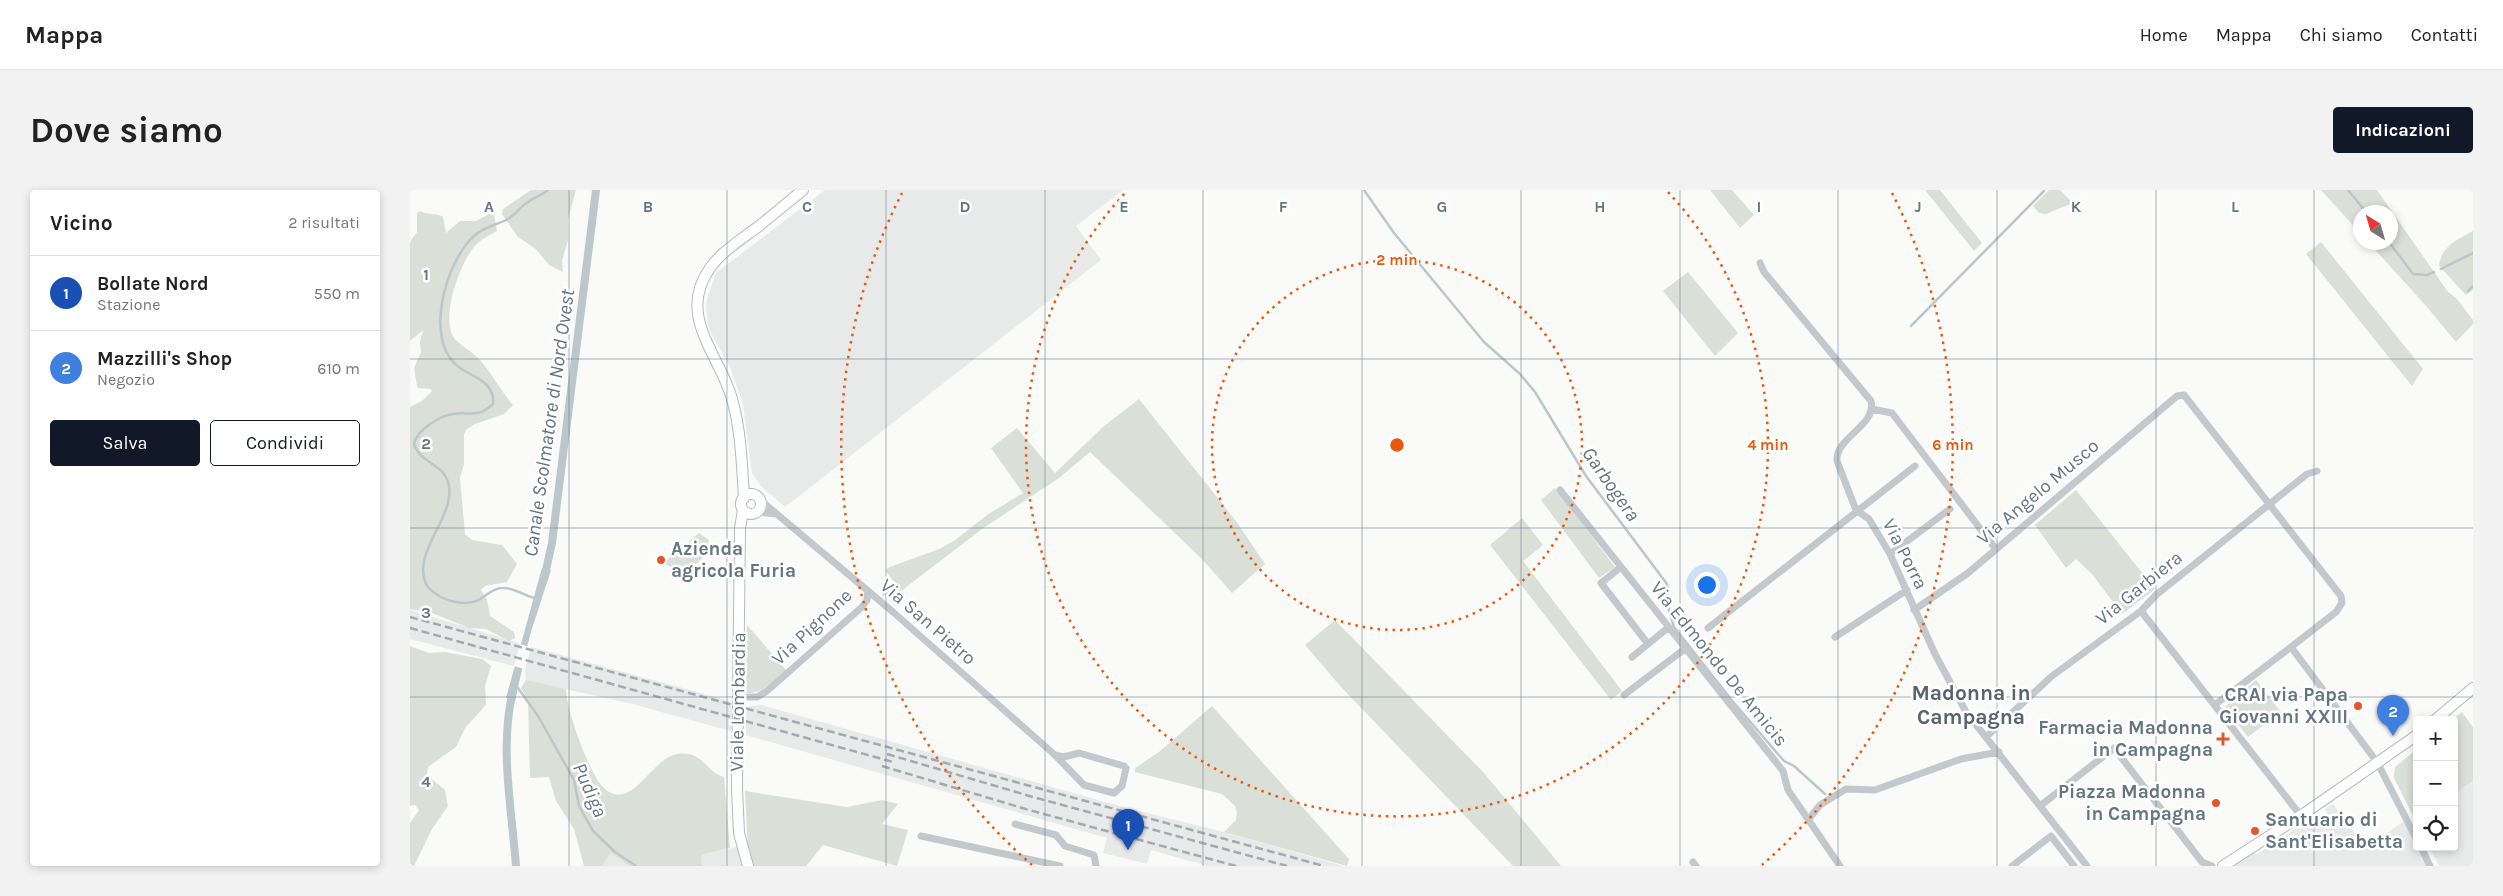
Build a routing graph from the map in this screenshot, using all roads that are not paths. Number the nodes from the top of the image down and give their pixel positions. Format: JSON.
{"nodes":[{"id":1,"x":803,"y":190,"type":"edge"},
{"id":2,"x":814,"y":190,"type":"edge"},
{"id":3,"x":765,"y":221,"type":"junction"},
{"id":4,"x":1760,"y":263,"type":"dead end"},
{"id":5,"x":1872,"y":409,"type":"junction"},
{"id":6,"x":741,"y":464,"type":"junction"},
{"id":7,"x":1915,"y":466,"type":"dead end"},
{"id":8,"x":2317,"y":471,"type":"dead end"},
{"id":9,"x":1560,"y":490,"type":"dead end"},
{"id":10,"x":744,"y":498,"type":"junction"},
{"id":11,"x":757,"y":498,"type":"junction"},
{"id":12,"x":2270,"y":503,"type":"junction"},
{"id":13,"x":1950,"y":509,"type":"dead end"},
{"id":14,"x":743,"y":510,"type":"junction"},
{"id":15,"x":1856,"y":510,"type":"junction"},
{"id":16,"x":755,"y":513,"type":"junction"},
{"id":17,"x":779,"y":514,"type":"junction"},
{"id":18,"x":740,"y":537,"type":"junction"},
{"id":19,"x":1996,"y":548,"type":"junction"},
{"id":20,"x":1890,"y":554,"type":"junction"},
{"id":21,"x":1621,"y":567,"type":"junction"},
{"id":22,"x":868,"y":590,"type":"junction"},
{"id":23,"x":1907,"y":590,"type":"junction"},
{"id":24,"x":1914,"y":610,"type":"junction"},
{"id":25,"x":2141,"y":611,"type":"junction"},
{"id":26,"x":1669,"y":627,"type":"junction"},
{"id":27,"x":1708,"y":628,"type":"dead end"},
{"id":28,"x":1835,"y":637,"type":"dead end"},
{"id":29,"x":1648,"y":644,"type":"junction"},
{"id":30,"x":2290,"y":647,"type":"junction"},
{"id":31,"x":1686,"y":648,"type":"junction"},
{"id":32,"x":1632,"y":657,"type":"dead end"},
{"id":33,"x":2473,"y":688,"type":"edge"},
{"id":34,"x":1624,"y":695,"type":"dead end"},
{"id":35,"x":748,"y":697,"type":"dead end"},
{"id":36,"x":2216,"y":704,"type":"junction"},
{"id":37,"x":2440,"y":716,"type":"edge"},
{"id":38,"x":1986,"y":737,"type":"junction"},
{"id":39,"x":2413,"y":738,"type":"edge"},
{"id":40,"x":1999,"y":752,"type":"junction"},
{"id":41,"x":1055,"y":755,"type":"junction"},
{"id":42,"x":2377,"y":762,"type":"junction"},
{"id":43,"x":2040,"y":806,"type":"junction"},
{"id":44,"x":2301,"y":816,"type":"junction"},
{"id":45,"x":1808,"y":820,"type":"junction"},
{"id":46,"x":1015,"y":824,"type":"dead end"},
{"id":47,"x":2413,"y":832,"type":"edge"},
{"id":48,"x":921,"y":836,"type":"dead end"},
{"id":49,"x":2423,"y":851,"type":"edge"},
{"id":50,"x":2202,"y":862,"type":"edge"},
{"id":51,"x":2225,"y":864,"type":"edge"},
{"id":52,"x":748,"y":866,"type":"edge"},
{"id":53,"x":1060,"y":866,"type":"edge"},
{"id":54,"x":1096,"y":866,"type":"edge"},
{"id":55,"x":1840,"y":866,"type":"edge"},
{"id":56,"x":2012,"y":866,"type":"edge"},
{"id":57,"x":2074,"y":866,"type":"edge"},
{"id":58,"x":2088,"y":866,"type":"edge"},
{"id":59,"x":2212,"y":866,"type":"edge"},
{"id":60,"x":2430,"y":866,"type":"edge"}],
"edges":[{"from":1,"to":3,"type":"street"},
{"from":2,"to":3,"type":"street"},
{"from":3,"to":6,"type":"street"},
{"from":4,"to":5,"type":"street"},
{"from":5,"to":15,"type":"street","name":"Via Porra"},
{"from":5,"to":19,"type":"street"},
{"from":6,"to":10,"type":"street"},
{"from":6,"to":11,"type":"street"},
{"from":7,"to":15,"type":"street"},
{"from":8,"to":12,"type":"street","name":"Via Garbiera"},
{"from":9,"to":21,"type":"street","name":"Via Edmondo De Amicis"},
{"from":10,"to":11,"type":"street"},
{"from":10,"to":14,"type":"street"},
{"from":11,"to":16,"type":"street"},
{"from":11,"to":17,"type":"street","name":"Via San Pietro"},
{"from":12,"to":19,"type":"street","name":"Via Angelo Musco"},
{"from":12,"to":25,"type":"street","name":"Via Garbiera"},
{"from":12,"to":30,"type":"street"},
{"from":13,"to":20,"type":"street"},
{"from":14,"to":16,"type":"street"},
{"from":14,"to":18,"type":"street","name":"Viale Lombardia"},
{"from":15,"to":20,"type":"street","name":"Via Porra"},
{"from":15,"to":27,"type":"street"},
{"from":16,"to":17,"type":"street"},
{"from":16,"to":18,"type":"street"},
{"from":17,"to":22,"type":"street","name":"Via San Pietro"},
{"from":18,"to":52,"type":"street","name":"Viale Lombardia"},
{"from":19,"to":24,"type":"street","name":"Via Angelo Musco"},
{"from":20,"to":23,"type":"street","name":"Via Porra"},
{"from":21,"to":26,"type":"street","name":"Via Edmondo De Amicis"},
{"from":21,"to":29,"type":"street"},
{"from":22,"to":35,"type":"street","name":"Via Pignone"},
{"from":22,"to":41,"type":"street","name":"Via San Pietro"},
{"from":23,"to":24,"type":"street","name":"Via Porra"},
{"from":23,"to":28,"type":"street"},
{"from":24,"to":38,"type":"street","name":"Via Porra"},
{"from":25,"to":36,"type":"street"},
{"from":25,"to":38,"type":"street","name":"Via Garbiera"},
{"from":26,"to":29,"type":"street"},
{"from":26,"to":31,"type":"street","name":"Via Edmondo De Amicis"},
{"from":29,"to":32,"type":"street"},
{"from":30,"to":36,"type":"street"},
{"from":30,"to":42,"type":"street"},
{"from":31,"to":34,"type":"street"},
{"from":31,"to":45,"type":"street","name":"Via Edmondo De Amicis"},
{"from":33,"to":37,"type":"street"},
{"from":36,"to":44,"type":"street"},
{"from":38,"to":40,"type":"street","name":"Via Porra"},
{"from":39,"to":42,"type":"street"},
{"from":40,"to":43,"type":"street","name":"Via Porra"},
{"from":40,"to":45,"type":"street"},
{"from":41,"to":41,"type":"street","name":"Via San Pietro"},
{"from":42,"to":44,"type":"street"},
{"from":42,"to":47,"type":"street"},
{"from":43,"to":50,"type":"street"},
{"from":43,"to":58,"type":"street","name":"Via Porra"},
{"from":44,"to":51,"type":"street"},
{"from":45,"to":55,"type":"street","name":"Via Edmondo De Amicis"},
{"from":46,"to":54,"type":"street"},
{"from":48,"to":53,"type":"street"},
{"from":49,"to":60,"type":"street"},
{"from":50,"to":51,"type":"street"},
{"from":50,"to":59,"type":"street"},
{"from":56,"to":57,"type":"street"}]}
